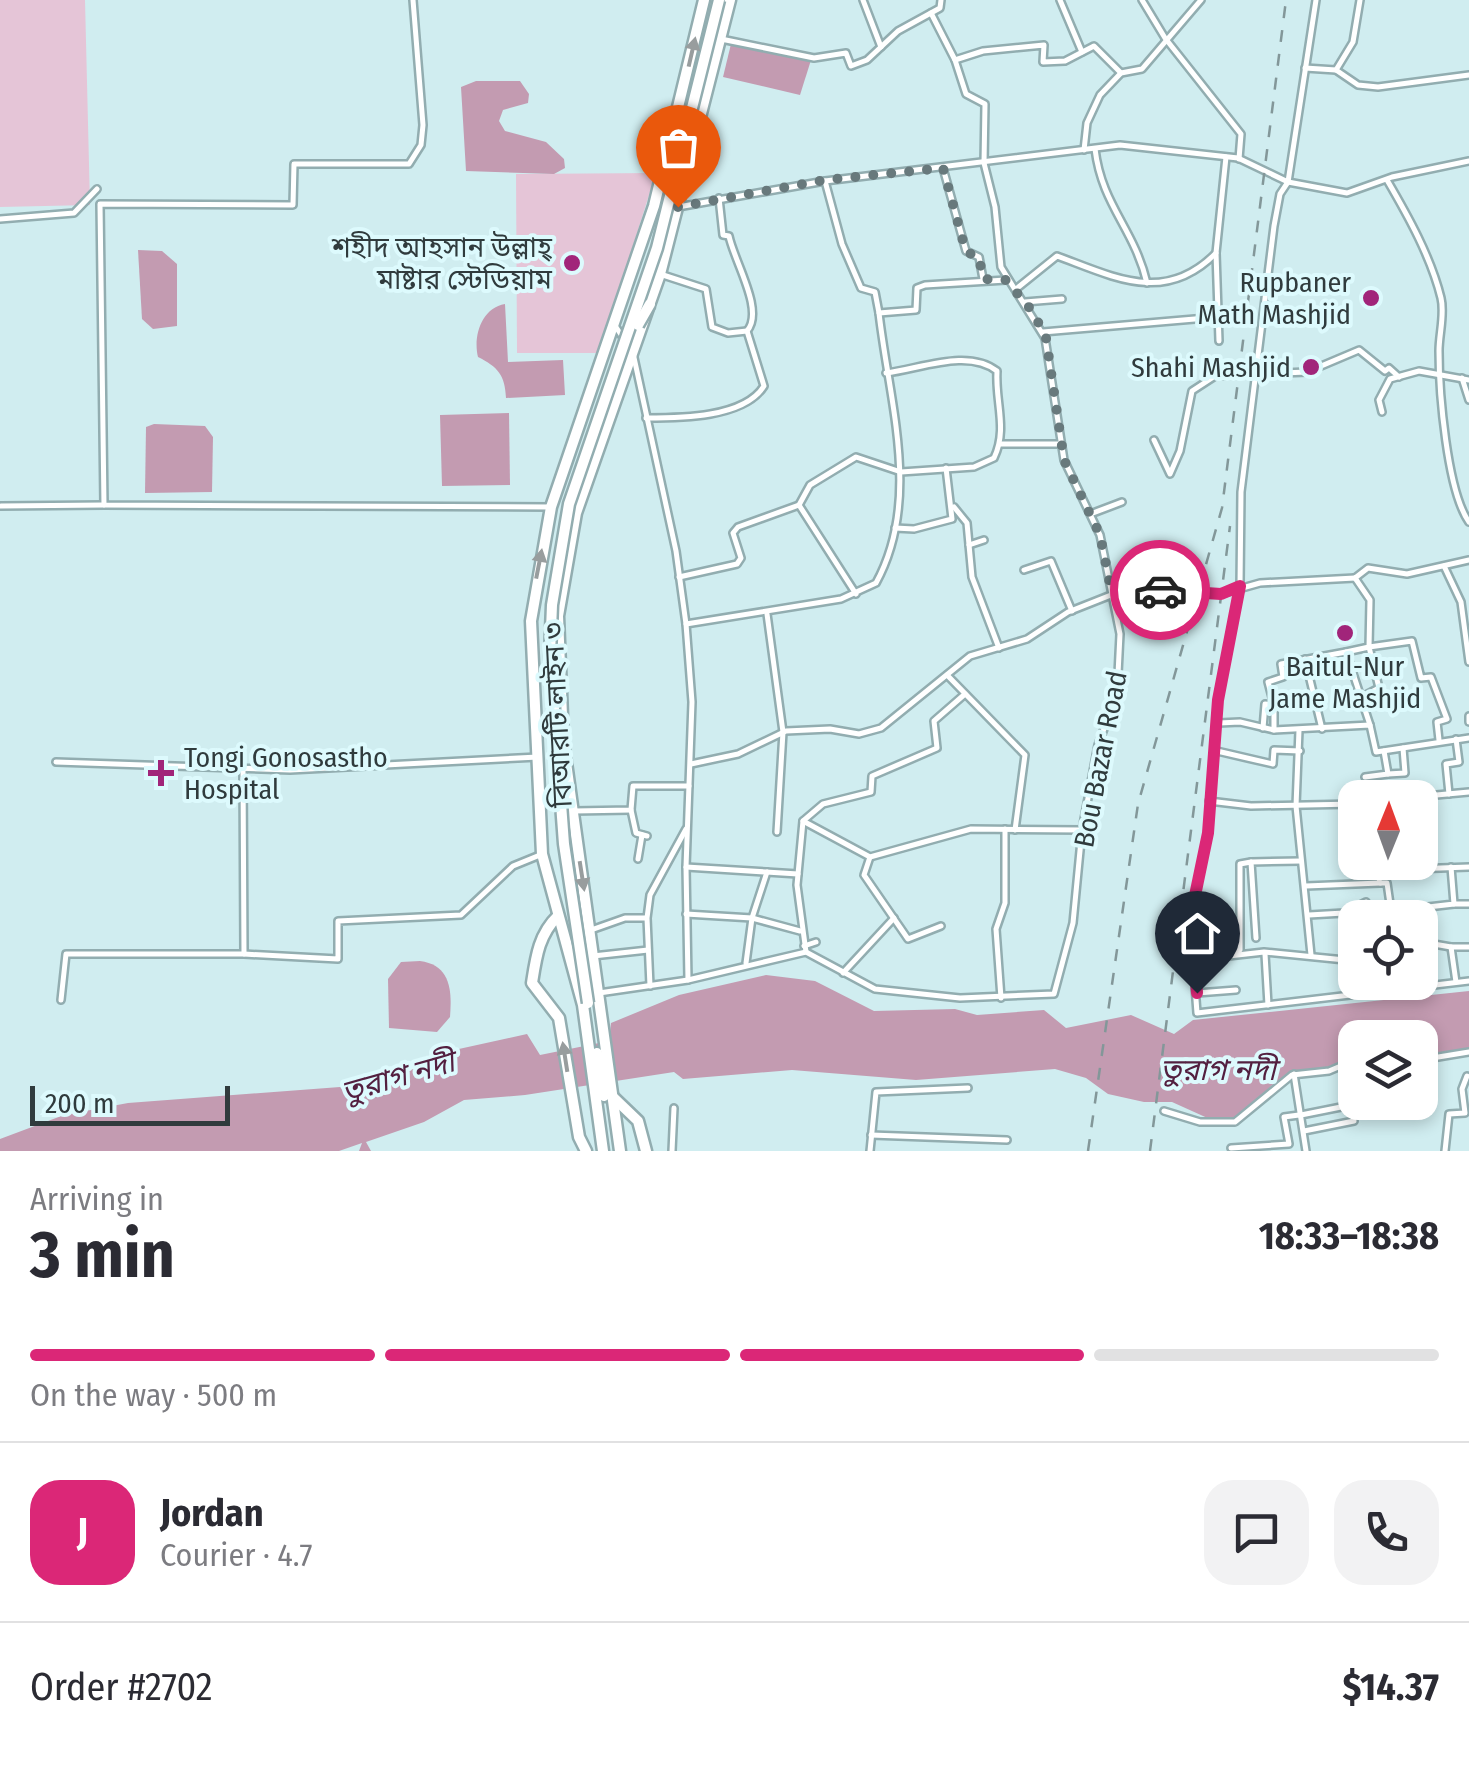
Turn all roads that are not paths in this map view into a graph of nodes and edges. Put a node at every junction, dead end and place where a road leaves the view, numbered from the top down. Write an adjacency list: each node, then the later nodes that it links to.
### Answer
1 (412, 0): 35 (street)
2 (704, 0): 48 (highway, one-way to 2)
3 (720, 0): 52 (highway, বিআরটি লাইন ৩, bridge)
4 (730, 0): 16 (highway)
5 (863, 0): 17 (street)
6 (941, 0): 14 (street)
7 (1060, 0): 18 (street)
8 (1142, 0): 15 (street)
9 (1184, 0): 13 (street)
10 (1201, 0): 13 (street)
11 (1316, 0): 20 (street)
12 (1360, 0): 21 (street)
13 (1188, 10): 15 (street)
14 (931, 13): 17 (street); 19 (street)
15 (1165, 38): 22 (street); 27 (street)
16 (721, 39): 17 (street); 36 (highway)
17 (881, 47)
18 (1082, 52): 19 (street); 22 (street)
19 (956, 60): 29 (street)
20 (1305, 68): 21 (street); 33 (street)
21 (1336, 70): 23 (street)
22 (1121, 73): 25 (street)
23 (1469, 75)
24 (1096, 148): 25 (street); 26 (street); 42 (street)
25 (1084, 150): 29 (street)
26 (1226, 157): 27 (street); 38 (street)
27 (1239, 159): 33 (street)
28 (1469, 161): 32 (street)
29 (984, 163): 30 (street); 41 (street)
30 (943, 168): 31 (street); 40 (street)
31 (825, 180): 34 (street); 46 (street)
32 (1388, 180): 33 (street); 55 (street)
33 (1288, 182): 53 (street)
34 (719, 198): 36 (street); 49 (street)
35 (100, 204): 37 (street); 67 (street)
36 (678, 207): 39 (highway)
37 (0, 219)
38 (1216, 253): 42 (street); 47 (street)
39 (660, 274): 49 (street); 52 (highway, bridge)
40 (983, 279): 41 (street); 46 (street)
41 (1006, 280): 43 (street)
42 (1147, 283): 43 (street)
43 (1016, 290): 45 (street)
44 (1062, 300): 45 (street)
45 (1025, 302): 50 (street)
46 (880, 314): 54 (street)
47 (1218, 317): 50 (street); 51 (street)
48 (614, 324): 52 (street); 70 (highway)
49 (747, 332): 60 (street)
50 (1043, 332): 63 (street, Bou Bazar Road)
51 (1218, 342)
52 (628, 351): 60 (street); 125 (highway); 194 (highway, বিআরটি লাইন ৩, bridge)
53 (1256, 372): 56 (street); 61 (street); 82 (street)
54 (886, 373): 62 (street); 65 (street)
55 (1440, 374): 56 (street); 57 (street); 73 (street)
56 (1398, 376): 59 (street)
57 (1466, 379): 58 (street)
58 (1469, 400)
59 (1382, 412)
60 (646, 418): 80 (street)
61 (1154, 440)
62 (1001, 444): 63 (street); 64 (street)
63 (1061, 444): 72 (street, Bou Bazar Road)
64 (946, 468): 65 (street); 71 (street)
65 (901, 472): 68 (street); 74 (street)
66 (1122, 502): 72 (street)
67 (104, 504): 69 (street); 70 (street)
68 (799, 505): 80 (street); 83 (street)
69 (1, 506)
70 (551, 506): 111 (highway, one-way to 70)
71 (954, 507): 74 (street); 76 (street)
72 (1092, 513): 84 (street, Bou Bazar Road)
73 (1469, 522)
74 (896, 528): 83 (street)
75 (984, 540): 76 (street)
76 (968, 545): 89 (street)
77 (1469, 560): 78 (street)
78 (1444, 566): 81 (street); 92 (street)
79 (1024, 570): 85 (street)
80 (680, 576): 87 (street)
81 (1355, 578): 82 (street); 88 (street)
82 (1240, 586): 84 (street); 97 (street)
83 (856, 594): 86 (street)
84 (1112, 594): 85 (street); 130 (street, Bou Bazar Road)
85 (1072, 611): 89 (street)
86 (767, 614): 87 (street); 103 (street)
87 (686, 624): 113 (street)
88 (1369, 647): 90 (street); 95 (street); 106 (street)
89 (999, 648): 93 (street)
90 (1346, 652): 91 (street); 95 (street)
91 (1305, 659): 96 (street); 100 (street)
92 (1469, 662)
93 (947, 675): 94 (street); 103 (street)
94 (965, 694): 126 (street); 129 (street)
95 (1362, 697): 98 (street)
96 (1274, 704): 99 (street); 101 (street)
97 (1219, 723): 99 (street); 108 (street)
98 (1370, 725): 100 (street); 110 (street)
99 (1263, 729): 101 (street)
100 (1322, 729): 102 (street)
101 (1274, 730): 102 (street)
102 (1299, 730): 109 (street)
103 (783, 732): 113 (street); 131 (street)
104 (1469, 738): 105 (street)
105 (1456, 739): 106 (street); 119 (street)
106 (1438, 740): 107 (street)
107 (1403, 747): 110 (street); 115 (street)
108 (1217, 751): 109 (street); 121 (street)
109 (1300, 751): 123 (street)
110 (1384, 751): 115 (street)
111 (541, 756): 114 (street); 132 (highway)
112 (56, 762): 114 (street)
113 (691, 764): 117 (street)
114 (244, 769): 167 (street)
115 (1388, 774): 116 (street)
116 (1365, 777)
117 (689, 786): 124 (street); 127 (street)
118 (1469, 792): 119 (street)
119 (1449, 794): 120 (street)
120 (1438, 795)
121 (1208, 801): 123 (street); 173 (street)
122 (1338, 805): 123 (street)
123 (1296, 806): 135 (street)
124 (631, 810): 125 (street); 134 (street)
125 (574, 811): 158 (highway, one-way to 158)
126 (803, 821): 133 (street); 142 (street)
127 (686, 828): 137 (street); 154 (street)
128 (1005, 829): 129 (street); 133 (street); 184 (street)
129 (1016, 830): 130 (street)
130 (1082, 830): 184 (street, Bou Bazar Road)
131 (777, 832)
132 (542, 854): 153 (highway); 167 (street)
133 (870, 857): 156 (street)
134 (638, 859)
135 (1301, 861): 136 (street); 145 (street)
136 (1251, 862): 160 (street); 168 (street)
137 (686, 866): 141 (street); 151 (street)
138 (1451, 867): 139 (street); 140 (street); 147 (street)
139 (1469, 867)
140 (1438, 868)
141 (766, 872): 142 (street); 155 (street)
142 (798, 874): 159 (street)
143 (1381, 880): 144 (street)
144 (1380, 883): 145 (street); 146 (street)
145 (1306, 886): 152 (street)
146 (1391, 900)
147 (1454, 904): 148 (street); 149 (street)
148 (1469, 904)
149 (1438, 906)
150 (1338, 913): 152 (street)
151 (686, 914): 155 (street); 176 (street)
152 (1309, 915): 170 (street)
153 (558, 916): 194 (highway); 205 (highway, one-way to 153)
154 (646, 918): 158 (street); 166 (street)
155 (752, 918): 159 (street); 174 (street)
156 (894, 918): 157 (street); 175 (street)
157 (941, 926)
158 (590, 930): 171 (highway)
159 (800, 930): 165 (street)
160 (1256, 938)
161 (816, 942): 165 (street)
162 (1438, 945): 163 (street)
163 (1451, 947): 164 (street); 178 (street)
164 (1469, 947)
165 (805, 949): 174 (street); 175 (street)
166 (648, 950): 171 (street); 180 (street)
167 (244, 954): 186 (street)
168 (1226, 954): 169 (street); 173 (street)
169 (1265, 954): 170 (street); 187 (street)
170 (1310, 954): 172 (street)
171 (593, 956): 185 (highway)
172 (1338, 959)
173 (1193, 960): 182 (street)
174 (746, 963): 176 (street)
175 (843, 973): 184 (street)
176 (688, 980): 180 (street)
177 (1469, 981): 178 (street)
178 (1456, 982): 179 (street)
179 (1438, 983)
180 (650, 986): 185 (street)
181 (1236, 990): 182 (street)
182 (1197, 993): 187 (street)
183 (1338, 994): 187 (street)
184 (1001, 998)
185 (598, 999): 194 (highway)
186 (60, 1000)
187 (1268, 1005)
188 (1469, 1052): 189 (street)
189 (1438, 1057)
190 (1338, 1067): 191 (street)
191 (1294, 1074): 197 (street); 198 (street)
192 (1467, 1076): 212 (street)
193 (968, 1088): 201 (street)
194 (603, 1092): 206 (highway); 207 (highway); 208 (highway)
195 (674, 1108): 209 (street)
196 (1338, 1108): 198 (street)
197 (1164, 1111)
198 (1300, 1115): 200 (street); 204 (street)
199 (1354, 1120): 200 (street)
200 (1304, 1132): 211 (street)
201 (870, 1135): 202 (street); 210 (street)
202 (1007, 1140)
203 (1231, 1148): 204 (street)
204 (1252, 1149)
205 (586, 1151)
206 (603, 1151)
207 (616, 1151)
208 (646, 1151)
209 (672, 1151)
210 (870, 1151)
211 (1306, 1151)
212 (1444, 1151)

